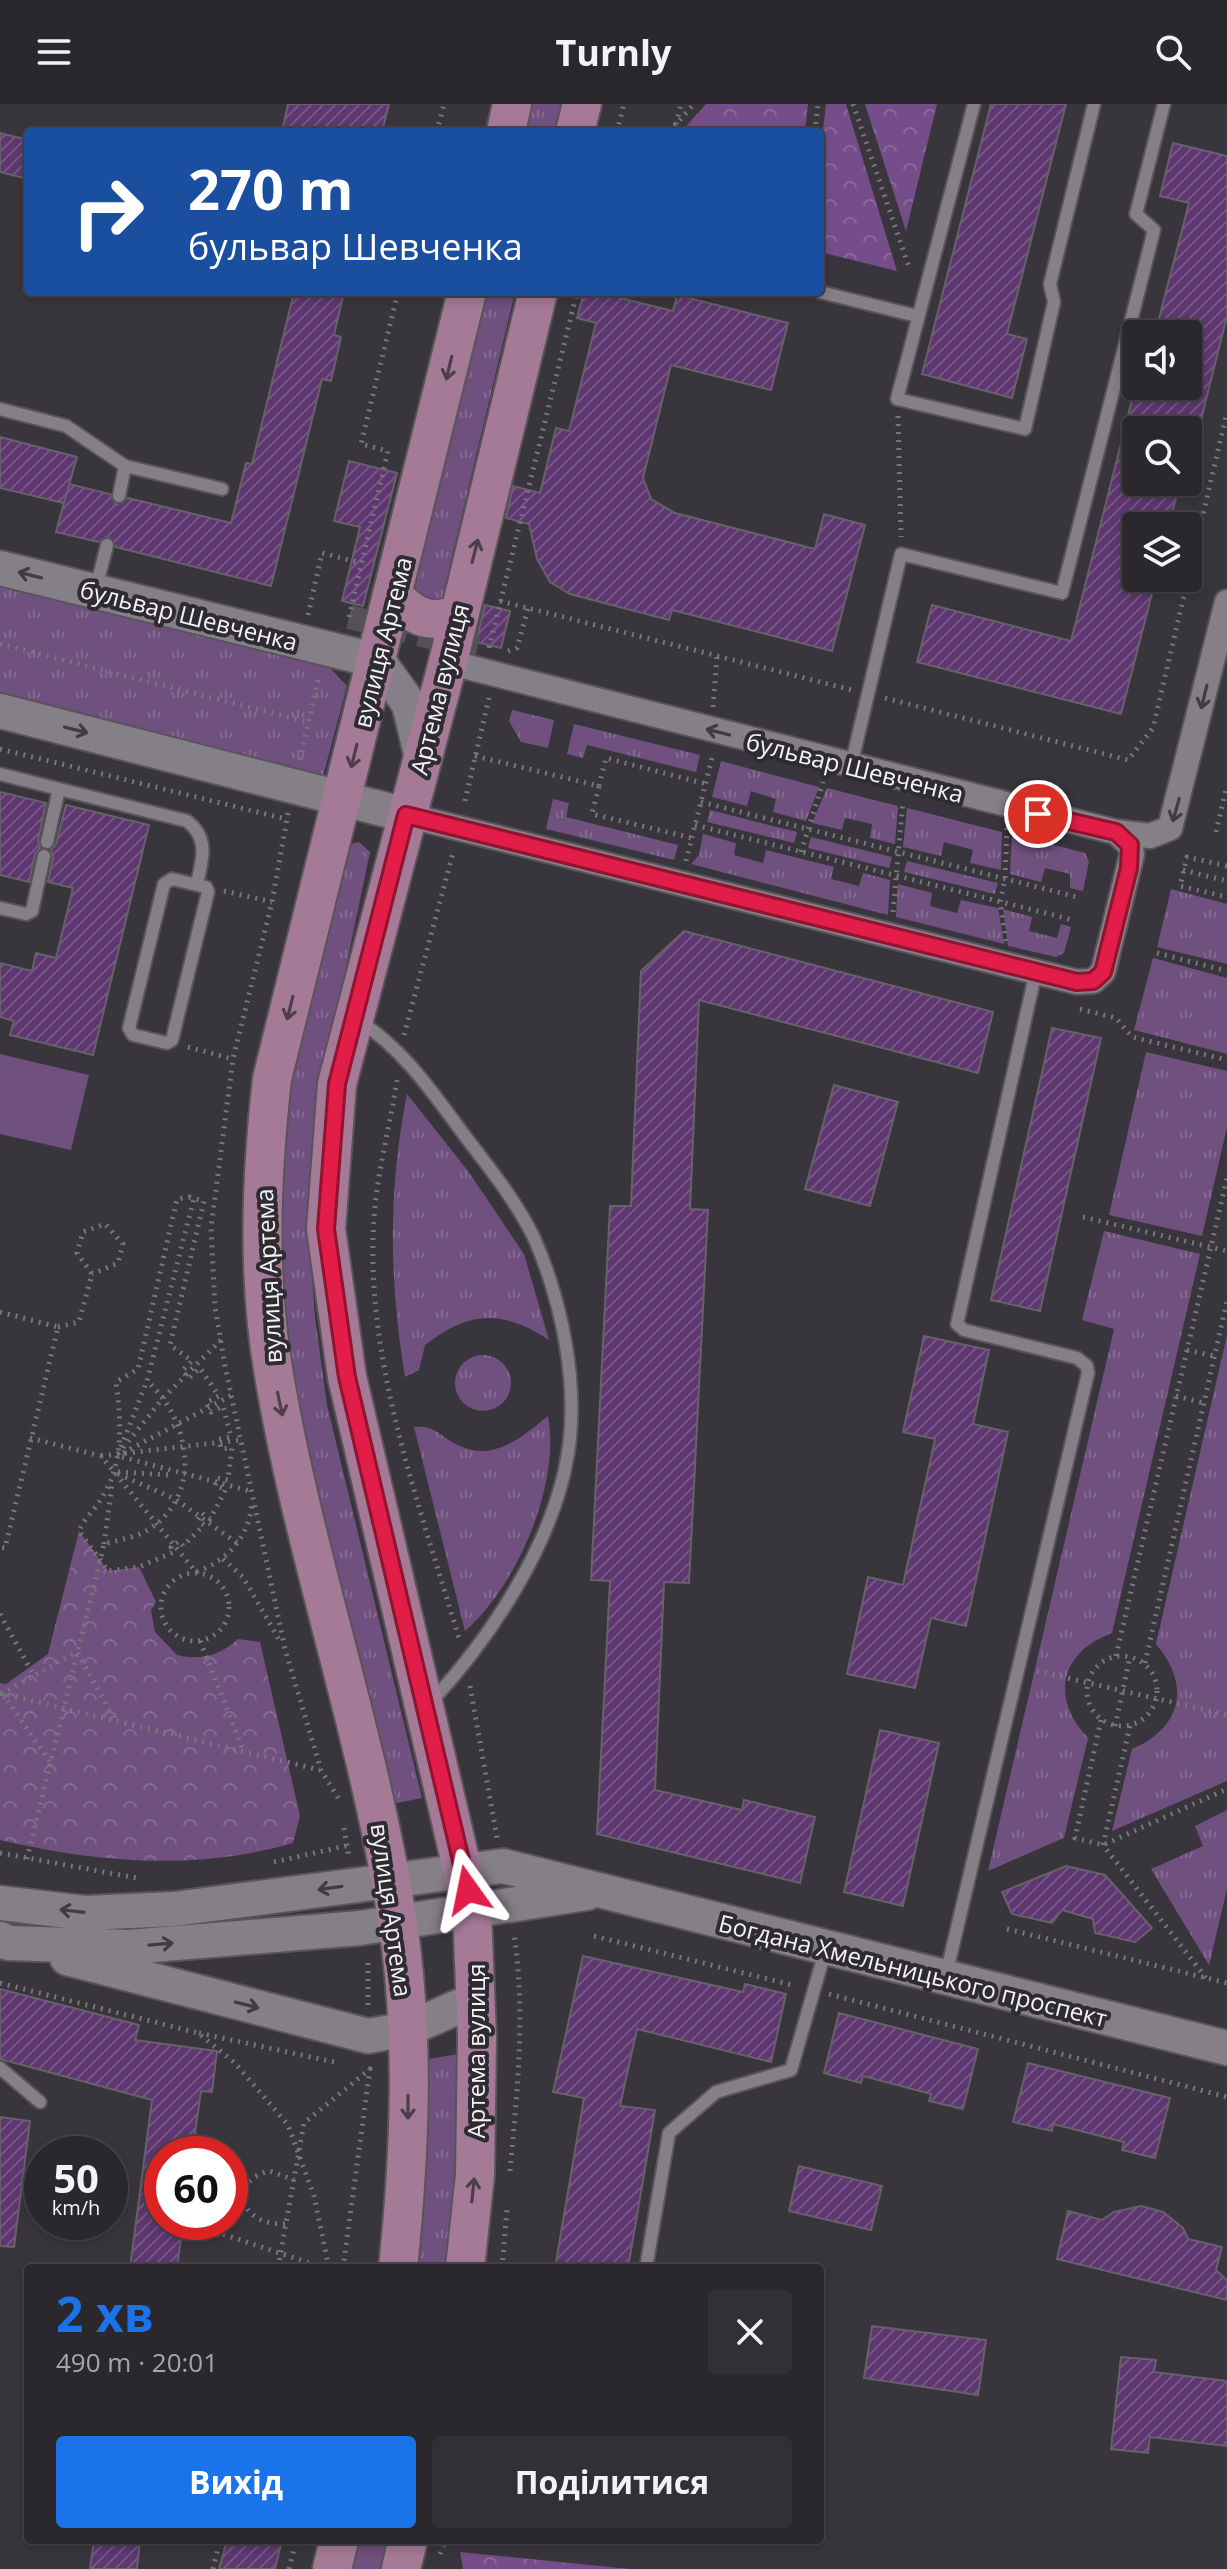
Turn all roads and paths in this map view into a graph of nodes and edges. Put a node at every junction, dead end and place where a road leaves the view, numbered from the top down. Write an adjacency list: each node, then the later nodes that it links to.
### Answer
1 (444, 104): 13 (path)
2 (512, 104): 14 (main road)
3 (582, 104): 15 (main road)
4 (624, 104): 16 (path)
5 (681, 104): 12 (path)
6 (694, 104): 12 (path)
7 (818, 104): 18 (path)
8 (853, 104): 24 (path)
9 (974, 104): 24 (lane)
10 (1094, 104): 26 (lane)
11 (1164, 104): 33 (lane)
12 (676, 124): 17 (path)
13 (438, 128)
14 (507, 128)
15 (576, 128)
16 (618, 128)
17 (674, 128)
18 (815, 128)
19 (824, 293): 25 (lane)
20 (397, 296): 41 (path)
21 (466, 296): 36 (main road, вулиця Артема, one-way to 36)
22 (537, 296): 40 (main road, Артема вулиця, one-way to 22)
23 (576, 296): 37 (path)
24 (921, 302): 25 (lane)
25 (917, 316): 26 (lane)
26 (897, 399): 33 (path)
27 (0, 409): 29 (lane)
28 (1227, 412): 48 (path)
29 (125, 466): 30 (lane); 31 (lane)
30 (222, 489)
31 (119, 496)
32 (107, 545): 35 (lane)
33 (901, 554): 48 (lane)
34 (0, 568): 35 (main road, бульвар Шевченка, one-way to 34)
35 (95, 591): 46 (main road, бульвар Шевченка)
36 (394, 596): 40 (main road); 46 (main road, вулиця Артема)
37 (500, 601): 39 (path); 43 (path)
38 (1227, 602): 73 (street, бульвар Шевченка, one-way to 73)
39 (528, 608): 44 (path); 45 (path)
40 (458, 615): 47 (main road, Артема вулиця)
41 (349, 617)
42 (0, 644): 52 (path)
43 (488, 651)
44 (500, 653)
45 (717, 656): 48 (path); 50 (path)
46 (378, 661): 56 (main road); 64 (main road, вулиця Артема, one-way to 64)
47 (448, 662): 56 (main road, Артема вулиця); 57 (street, бульвар Шевченка, one-way to 47)
48 (868, 694): 57 (lane)
49 (489, 698): 55 (path)
50 (713, 707)
51 (0, 711): 64 (main road, one-way to 64)
52 (308, 722)
53 (0, 749): 69 (path)
54 (713, 753): 60 (path)
55 (475, 756): 62 (path); 65 (path)
56 (422, 758): 68 (main road, Артема вулиця)
57 (851, 766): 73 (street, бульвар Шевченка)
58 (0, 774): 63 (lane)
59 (823, 781): 72 (path)
60 (706, 784): 62 (path); 67 (path)
61 (1227, 785): 74 (path)
62 (599, 786): 75 (path)
63 (59, 789): 76 (lane); 87 (lane)
64 (343, 800): 68 (main road); 179 (main road, вулиця Артема, one-way to 179)
65 (465, 801)
66 (903, 801): 79 (path)
67 (701, 802): 70 (path); 72 (path)
68 (406, 815): 97 (street); 99 (main road, Артема вулиця)
69 (286, 819)
70 (695, 825): 75 (path); 78 (path)
71 (1007, 827): 85 (path)
72 (806, 828): 78 (path); 79 (path)
73 (1116, 832): 97 (street)
74 (1216, 832)
75 (692, 838): 81 (path)
76 (47, 842)
77 (452, 852): 102 (path)
78 (801, 852): 84 (path)
79 (898, 852): 84 (path); 85 (path)
80 (44, 856): 92 (lane)
81 (685, 865)
82 (1227, 866): 83 (path)
83 (1183, 870): 86 (path); 89 (path)
84 (897, 876): 91 (path); 93 (path)
85 (1005, 879): 88 (path); 91 (path)
86 (1227, 881)
87 (202, 886): 90 (path); 101 (lane); 101 (lane)
88 (1077, 897)
89 (1227, 897)
90 (272, 902)
91 (1000, 902): 94 (path); 95 (path)
92 (0, 908)
93 (892, 916)
94 (1073, 920)
95 (1007, 945)
96 (1157, 953): 98 (path)
97 (1036, 971): 154 (lane)
98 (1227, 971)
99 (353, 1017): 102 (lane); 160 (main road, Артема вулиця)
100 (1132, 1037): 104 (path)
101 (170, 1043): 103 (path)
102 (402, 1053): 153 (path); 153 (lane)
103 (233, 1059)
104 (1227, 1060)
105 (1227, 1178): 108 (path)
106 (194, 1198): 117 (path); 118 (path); 129 (path)
107 (1083, 1217): 108 (path)
108 (1211, 1247): 109 (path); 115 (path)
109 (1227, 1251)
110 (92, 1274): 110 (path); 113 (path)
111 (1227, 1301): 116 (path)
112 (0, 1312): 113 (path)
113 (58, 1327): 125 (path)
114 (221, 1339): 117 (path)
115 (1187, 1350): 116 (path); 120 (path)
116 (1214, 1356): 122 (path)
117 (186, 1375): 121 (path); 123 (path)
118 (147, 1381): 121 (path); 129 (path)
119 (232, 1395): 123 (path)
120 (1176, 1396): 122 (path); 150 (path)
121 (164, 1397): 124 (path); 129 (path)
122 (1204, 1403): 152 (path)
123 (209, 1408): 124 (path); 127 (path)
124 (180, 1424): 128 (path); 129 (path)
125 (30, 1438): 130 (path); 142 (path)
126 (241, 1440): 127 (path)
127 (220, 1444): 128 (path); 133 (path)
128 (185, 1448): 129 (path); 132 (path)
129 (117, 1455): 130 (path); 131 (path); 132 (path)
130 (101, 1456): 131 (path)
131 (113, 1472): 132 (path); 136 (path); 138 (path); 140 (path); 144 (path)
132 (183, 1475): 133 (path); 136 (path)
133 (216, 1482): 135 (path); 137 (path)
134 (250, 1482): 135 (path)
135 (250, 1491): 139 (path)
136 (175, 1499): 137 (path); 138 (path)
137 (200, 1517): 139 (path); 141 (path)
138 (157, 1522): 140 (path); 141 (path)
139 (237, 1543): 143 (path)
140 (104, 1544): 144 (path)
141 (175, 1544): 144 (path); 145 (path)
142 (0, 1547)
143 (223, 1559): 145 (path); 148 (path)
144 (100, 1560): 149 (path)
145 (196, 1572): 147 (path); 147 (path)
146 (0, 1614): 155 (path)
147 (200, 1641): 167 (path)
148 (285, 1649)
149 (77, 1652): 155 (path); 161 (path); 164 (path)
150 (1116, 1656): 151 (path); 156 (path)
151 (1130, 1657): 152 (path); 157 (path)
152 (1145, 1663): 159 (path)
153 (466, 1664): 160 (lane); 176 (path)
154 (1019, 1667): 156 (path); 189 (lane)
155 (34, 1676): 158 (path)
156 (1087, 1683): 157 (path); 163 (path)
157 (1123, 1691): 159 (path); 165 (path)
158 (1, 1693): 161 (path); 168 (path)
159 (1158, 1699): 162 (path); 166 (path)
160 (427, 1707): 177 (main road, Артема вулиця)
161 (63, 1708): 164 (path); 168 (path)
162 (1227, 1715)
163 (1101, 1720): 165 (path); 172 (path)
164 (116, 1721): 167 (path)
165 (1114, 1726): 166 (path)
166 (1130, 1726): 172 (path)
167 (244, 1753): 169 (path)
168 (50, 1762): 174 (path)
169 (321, 1770)
170 (1227, 1789): 172 (path)
171 (355, 1844): 175 (path)
172 (1103, 1845): 190 (path)
173 (0, 1853): 174 (path)
174 (27, 1859): 178 (path)
175 (270, 1863)
176 (503, 1866): 177 (main road, Богдана Хмельницького проспект); 180 (main road, Богдана Хмельницького проспект)
177 (464, 1869): 179 (main road, Богдана Хмельницького проспект); 183 (main road, Артема вулиця)
178 (145, 1879)
179 (391, 1880): 181 (main road, Богдана Хмельницького проспект, one-way to 181); 184 (main road, вулиця Артема)
180 (600, 1891): 182 (main road, Богдана Хмельницького проспект); 188 (main road, Богдана Хмельницького проспект)
181 (0, 1903)
182 (509, 1905): 183 (main road, Богдана Хмельницького проспект); 205 (path)
183 (472, 1911): 184 (main road, Богдана Хмельницького проспект); 194 (main road, Артема вулиця)
184 (398, 1923): 187 (main road, Богдана Хмельницького проспект, one-way to 184); 195 (main road, вулиця Артема)
185 (1007, 1929): 190 (path)
186 (594, 1936): 193 (path)
187 (4, 1941): 195 (main road, one-way to 195)
188 (826, 1948): 189 (main road, Богдана Хмельницького проспект); 193 (lane)
189 (945, 1978): 197 (main road, Богдана Хмельницького проспект)
190 (1206, 1978): 192 (path)
191 (0, 1983): 196 (path)
192 (1227, 1983)
193 (814, 1990): 202 (path); 218 (lane)
194 (476, 1999): 195 (main road); 216 (main road, Артема вулиця, one-way to 194)
195 (408, 2029): 215 (main road, one-way to 215)
196 (198, 2033): 198 (path); 204 (path)
197 (1227, 2048)
198 (339, 2063)
199 (354, 2066): 201 (path)
200 (0, 2068): 203 (lane)
201 (370, 2069): 204 (path); 214 (path)
202 (1227, 2097)
203 (40, 2102)
204 (297, 2155): 206 (path); 213 (path)
205 (510, 2177)
206 (294, 2180): 208 (path); 208 (path)
207 (507, 2207): 217 (path)
208 (285, 2224): 210 (path)
209 (240, 2240): 210 (path)
210 (281, 2254): 211 (path); 212 (path)
211 (279, 2264)
212 (314, 2264)
213 (326, 2264)
214 (344, 2264)
215 (398, 2264)
216 (465, 2264)
217 (502, 2264)
218 (647, 2264)
219 (219, 2544): 223 (path)
220 (295, 2544): 224 (path)
221 (338, 2544): 225 (main road)
222 (407, 2544): 226 (main road)
223 (213, 2569)
224 (289, 2569)
225 (332, 2569)
226 (401, 2569)

